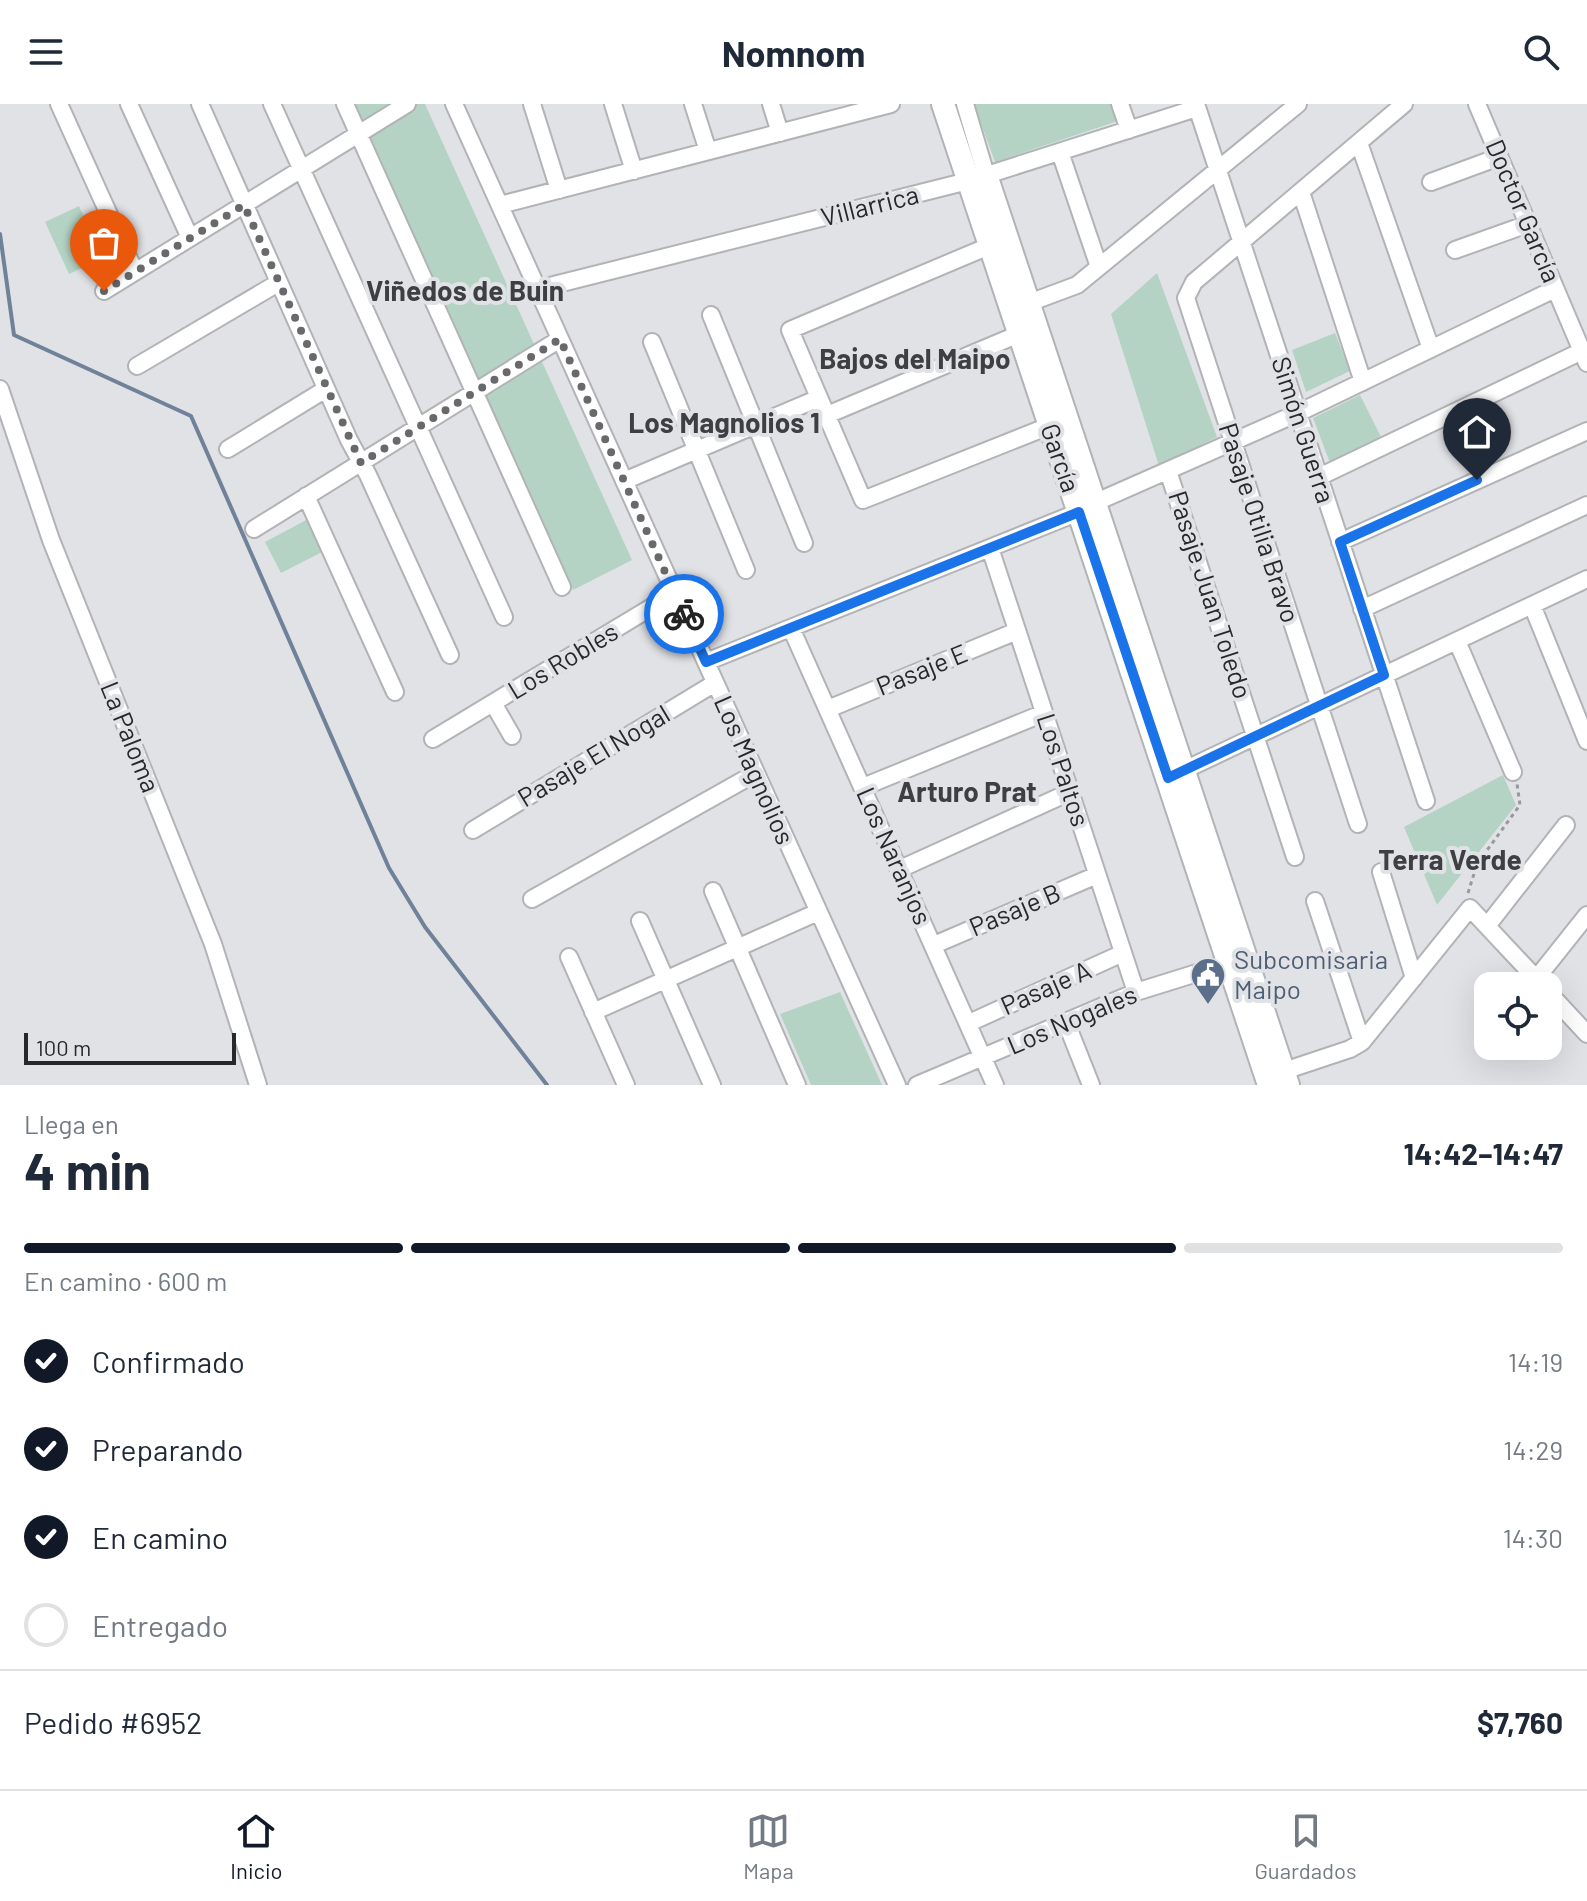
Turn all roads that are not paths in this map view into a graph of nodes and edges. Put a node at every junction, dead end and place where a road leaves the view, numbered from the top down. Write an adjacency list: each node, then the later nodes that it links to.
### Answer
1 (59, 104): 44 (street)
2 (129, 104): 39 (street)
3 (200, 104): 36 (street)
4 (272, 104): 29 (street)
5 (345, 104): 24 (street)
6 (407, 104): 24 (street)
7 (454, 104): 37 (street, Los Magnolios)
8 (532, 104): 34 (street)
9 (613, 104): 30 (street)
10 (693, 104): 26 (street)
11 (771, 104): 23 (street)
12 (891, 104): 20 (street)
13 (943, 104): 32 (street, García)
14 (965, 104): 32 (street, García)
15 (1120, 104): 22 (street)
16 (1298, 104): 21 (street)
17 (1404, 104): 25 (street)
18 (1477, 104): 28 (street, Doctor García)
19 (1196, 106): 22 (street, Villarrica); 31 (street, Simón Guerra)
20 (853, 109): 23 (street)
21 (1277, 112): 31 (street)
22 (1129, 130): 27 (street, Villarrica)
23 (780, 133): 26 (street)
24 (359, 134): 29 (street); 60 (street)
25 (1359, 143): 35 (street); 54 (street)
26 (708, 151): 30 (street)
27 (1060, 152): 32 (street, Villarrica); 43 (street)
28 (1499, 157): 33 (street); 38 (street, Doctor García)
29 (302, 169): 36 (street); 66 (street)
30 (634, 171): 34 (street)
31 (1218, 171): 40 (street, Simón Guerra); 43 (street)
32 (977, 178): 41 (street, García); 46 (street, Villarrica); 49 (street, García)
33 (1431, 182)
34 (559, 190): 37 (street)
35 (1301, 192): 40 (street); 57 (street)
36 (244, 205): 39 (street); 45 (street)
37 (500, 205): 46 (street, Los Magnolios)
38 (1528, 224): 42 (street); 47 (street, Doctor García)
39 (190, 238): 44 (street)
40 (1242, 243): 62 (street, Simón Guerra); 68 (street, Pasaje Otilia Bravo)
41 (989, 246): 51 (street, García); 61 (street)
42 (1455, 250)
43 (1099, 267): 49 (street)
44 (135, 272): 48 (street)
45 (278, 283): 56 (street); 59 (street)
46 (538, 289): 52 (street, Los Magnolios)
47 (1555, 289): 54 (street); 55 (street, Doctor García)
48 (104, 291)
49 (1026, 304): 77 (street, García)
50 (711, 315): 64 (street)
51 (1019, 334): 63 (street); 65 (street, García)
52 (560, 339): 60 (street); 74 (street, Los Magnolios)
53 (652, 342): 70 (street)
54 (1431, 349): 57 (street)
55 (1584, 357): 73 (street)
56 (137, 366)
57 (1363, 382): 62 (street)
58 (0, 389): 144 (street, La Paloma)
59 (326, 389): 69 (street); 71 (street)
60 (474, 392): 66 (street); 84 (street)
61 (819, 398): 63 (street); 64 (street)
62 (1298, 413): 68 (street); 73 (street, Simón Guerra)
63 (827, 415): 65 (street)
64 (756, 425): 70 (street); 80 (street)
65 (1049, 426): 77 (street, García)
66 (418, 427): 71 (street); 88 (street)
67 (1587, 431): 79 (street)
68 (1232, 442): 72 (street); 98 (street, Pasaje Otilia Bravo)
69 (228, 449)
70 (697, 450): 74 (street); 82 (street)
71 (361, 463): 75 (street); 92 (street)
72 (1168, 471): 77 (street); 103 (street, Pasaje Juan Toledo)
73 (1319, 477): 79 (street, Simón Guerra)
74 (624, 481): 85 (street, Los Magnolios)
75 (306, 496): 78 (street); 96 (street)
76 (1587, 505): 87 (street)
77 (1086, 508): 81 (street); 108 (street, García)
78 (254, 529)
79 (1340, 542): 87 (street, Simón Guerra)
80 (804, 543)
81 (990, 548): 89 (street); 90 (street, Los Paltos)
82 (746, 570)
83 (1587, 579): 86 (street)
84 (562, 587)
85 (675, 593): 93 (street, Los Magnolios); 97 (street, Los Robles)
86 (1532, 605): 91 (street); 104 (street)
87 (1362, 609): 94 (street, Simón Guerra)
88 (504, 617)
89 (791, 628): 93 (street); 99 (street, Los Naranjos)
90 (1017, 631): 99 (street, Pasaje E); 101 (street, Los Paltos)
91 (1457, 641): 94 (street); 106 (street)
92 (450, 655)
93 (706, 662): 95 (street, Los Magnolios)
94 (1384, 675): 98 (street); 111 (street, Simón Guerra)
95 (715, 683): 107 (street, Los Magnolios); 114 (street, Pasaje El Nogal)
96 (395, 692)
97 (493, 703): 102 (street, Los Robles); 105 (street, Los Robles)
98 (1319, 706): 103 (street); 112 (street, Pasaje Otilia Bravo)
99 (828, 709): 109 (street, Los Naranjos)
100 (1587, 711): 104 (street)
101 (1044, 713): 109 (street); 110 (street, Los Paltos)
102 (512, 736)
103 (1257, 736): 108 (street); 115 (street, Pasaje Juan Toledo)
104 (1585, 736)
105 (433, 739)
106 (1513, 772)
107 (756, 773): 120 (street); 122 (street, Los Magnolios)
108 (1176, 774): 130 (street, García); 143 (street, García)
109 (863, 787): 116 (street, Los Naranjos)
110 (1070, 792): 116 (street); 118 (street, Los Paltos)
111 (1426, 801)
112 (1358, 824)
113 (1566, 825): 125 (street)
114 (473, 830)
115 (1295, 857)
116 (900, 869): 126 (street, Los Naranjos)
117 (1381, 872): 133 (street)
118 (1097, 875): 126 (street, Pasaje B); 128 (street, Los Paltos)
119 (713, 891): 127 (street)
120 (532, 899)
121 (1315, 901): 141 (street)
122 (818, 912): 127 (street); 148 (street, Los Magnolios)
123 (1587, 915): 132 (street)
124 (640, 921): 134 (street)
125 (1487, 926): 131 (street); 133 (street)
126 (934, 945): 139 (street, Los Naranjos)
127 (738, 948): 134 (street); 147 (street)
128 (1123, 953): 135 (street, Los Paltos); 139 (street, Pasaje A)
129 (569, 957): 137 (street)
130 (1229, 963): 135 (street, Los Nogales); 143 (street, García)
131 (1529, 972)
132 (1551, 972)
133 (1414, 978): 141 (street)
134 (666, 981): 137 (street); 146 (street)
135 (1136, 992): 138 (street, Los Nogales)
136 (1562, 1007): 140 (street)
137 (593, 1012): 145 (street)
138 (1066, 1022): 142 (street, Los Nogales); 151 (street)
139 (969, 1023): 142 (street, Los Naranjos)
140 (1587, 1034)
141 (1362, 1042): 143 (street)
142 (984, 1057): 149 (street, Los Nogales); 150 (street, Los Naranjos)
143 (1277, 1079)
144 (258, 1085)
145 (626, 1085)
146 (712, 1085)
147 (797, 1085)
148 (897, 1085)
149 (917, 1085)
150 (995, 1085)
151 (1091, 1085)

